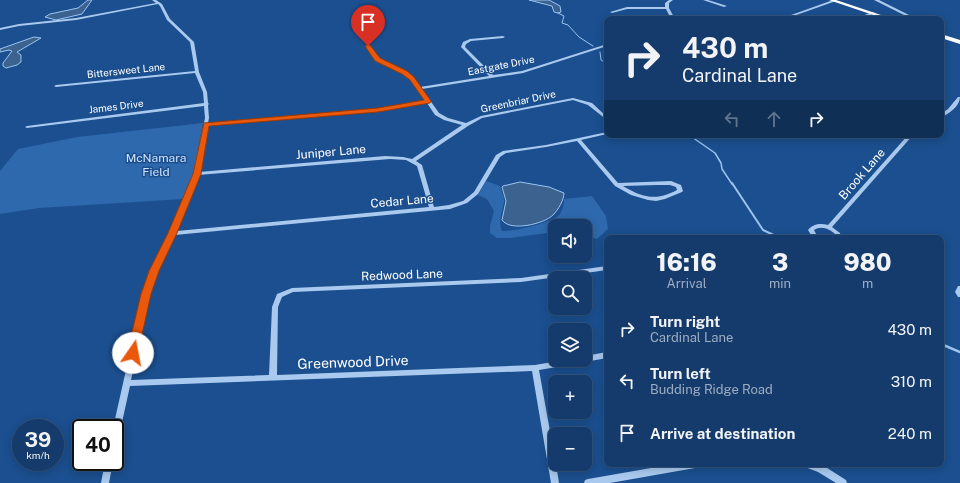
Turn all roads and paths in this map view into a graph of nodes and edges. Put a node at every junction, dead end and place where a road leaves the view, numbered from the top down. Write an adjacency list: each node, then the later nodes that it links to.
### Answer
1 (671, 0): 7 (street)
2 (705, 0): 6 (street)
3 (832, 0): 9 (highway); 11 (street)
4 (876, 0): 14 (street)
5 (156, 1): 15 (street); 21 (street)
6 (725, 6)
7 (667, 8): 8 (street); 10 (street)
8 (612, 12)
9 (873, 13): 12 (street); 13 (highway)
10 (672, 16)
11 (790, 16)
12 (866, 16)
13 (882, 16)
14 (909, 16)
15 (0, 29)
16 (503, 37): 22 (street)
17 (944, 37): 18 (highway)
18 (960, 42)
19 (368, 46): 24 (street)
20 (604, 46): 22 (street, Eastgate Drive)
21 (197, 72): 23 (street, Bittersweet Lane); 27 (street)
22 (491, 76): 24 (street, Eastgate Drive)
23 (56, 86)
24 (419, 88): 26 (street)
25 (960, 98): 28 (street)
26 (428, 101): 30 (street); 31 (street)
27 (207, 104): 30 (street); 32 (street, James Drive)
28 (944, 114)
29 (604, 116): 31 (street, Greenbriar Drive)
30 (206, 125): 37 (street)
31 (466, 125): 36 (street, Greenbriar Drive)
32 (27, 127)
33 (604, 134): 35 (street, Cedar Lane)
34 (908, 138): 40 (street, Brook Lane)
35 (579, 140): 38 (street); 39 (street, Cedar Lane)
36 (414, 160): 37 (street, Juniper Lane); 39 (street)
37 (197, 174): 41 (street)
38 (618, 185): 38 (street)
39 (432, 209): 41 (street, Cedar Lane)
40 (829, 227): 42 (street); 43 (street)
41 (173, 233): 52 (street)
42 (814, 235)
43 (838, 235)
44 (604, 268): 51 (street, Redwood Lane)
45 (960, 288): 46 (street)
46 (960, 295)
47 (604, 356): 48 (street)
48 (592, 358)
49 (548, 366): 50 (street, Greenwood Drive)
50 (535, 368): 51 (street, Greenwood Drive); 58 (street)
51 (273, 377): 52 (street, Greenwood Drive)
52 (126, 383): 53 (street)
53 (119, 419)
54 (678, 467): 59 (street)
55 (823, 467): 60 (street)
56 (107, 471): 57 (street)
57 (105, 483)
58 (555, 483)
59 (588, 483)
60 (842, 483)

